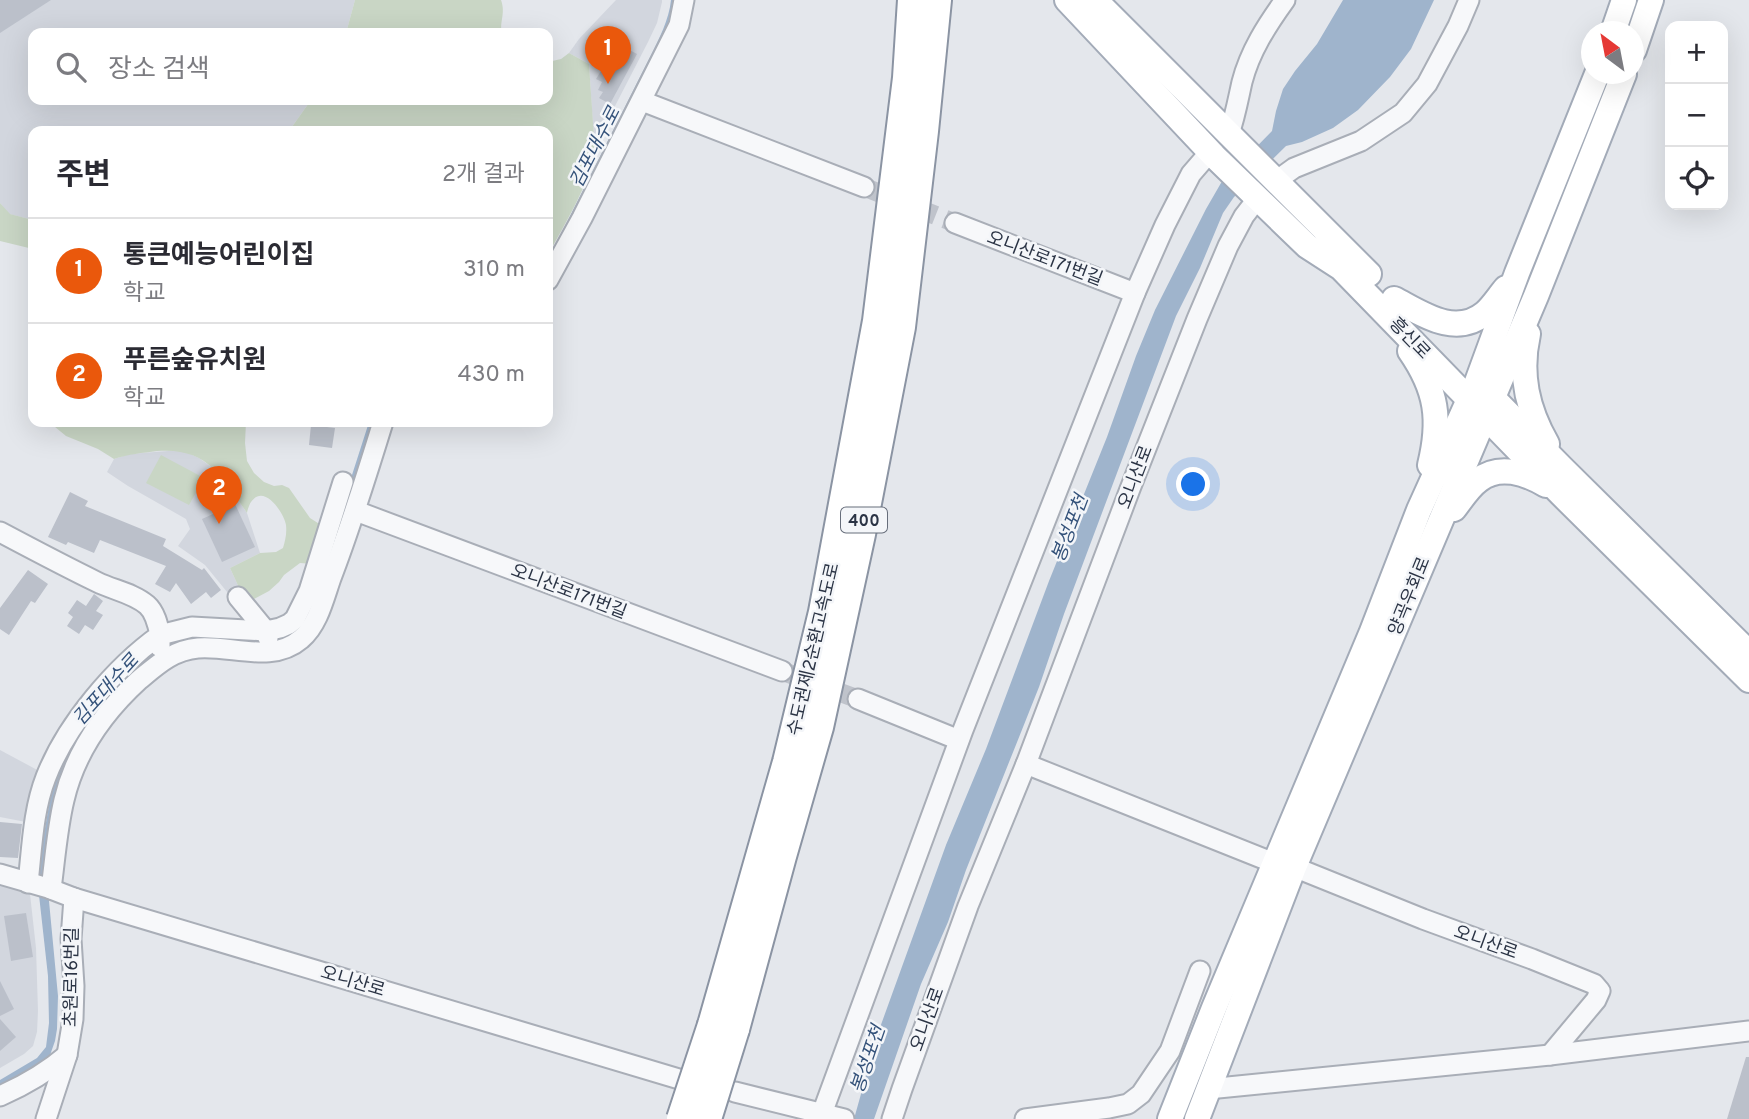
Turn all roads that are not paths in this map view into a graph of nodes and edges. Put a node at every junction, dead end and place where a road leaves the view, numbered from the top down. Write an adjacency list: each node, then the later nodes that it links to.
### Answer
1 (684, 0): 14 (street)
2 (912, 0): 49 (highway, 수도권제2순환고속도로 / 400)
3 (937, 0): 49 (highway, 수도권제2순환고속도로 / 400)
4 (1067, 0): 16 (main road, 흥신로)
5 (1095, 0): 15 (main road, 흥신로)
6 (1285, 0): 15 (street)
7 (1469, 0): 17 (street)
8 (1624, 0): 10 (main road)
9 (1651, 0): 11 (main road)
10 (1617, 21)
11 (1643, 21)
12 (1593, 84): 22 (main road, 양곡우회로)
13 (1620, 84): 24 (main road, 양곡우회로)
14 (642, 101): 18 (street); 21 (street)
15 (1231, 137): 17 (main road, 흥신로)
16 (1212, 154): 19 (main road, 흥신로); 23 (street)
17 (1273, 177): 25 (main road, 흥신로)
18 (864, 187)
19 (1255, 195): 25 (main road, 흥신로); 43 (street, 오니산로)
20 (955, 223): 23 (street, 오니산로171번길)
21 (553, 271)
22 (1517, 273): 25 (main road); 26 (main road, 양곡우회로)
23 (1135, 293): 42 (street)
24 (1536, 296): 26 (main road, 양곡우회로); 28 (main road)
25 (1387, 303): 26 (main road, 흥신로); 31 (main road)
26 (1481, 398): 28 (main road, 흥신로); 30 (main road, 흥신로); 31 (main road, 양곡우회로); 34 (main road, 양곡우회로)
27 (381, 427): 32 (street)
28 (1562, 468): 38 (main road, 흥신로)
29 (343, 482): 36 (street)
30 (1561, 494): 34 (main road); 40 (main road, 흥신로)
31 (1419, 510): 44 (main road, 양곡우회로)
32 (356, 511): 36 (street); 39 (street, 오니산로171번길)
33 (0, 532): 37 (street)
34 (1431, 541): 44 (main road, 양곡우회로)
35 (238, 597): 36 (street)
36 (269, 641): 37 (street); 37 (street)
37 (160, 648): 46 (street); 46 (street)
38 (1749, 653)
39 (782, 671)
40 (1749, 680)
41 (858, 699): 42 (street)
42 (959, 740): 57 (street)
43 (1026, 764): 44 (street, 오니산로); 61 (street, 오니산로)
44 (1284, 865): 52 (street, 오니산로); 54 (main road, 양곡우회로); 63 (main road, 양곡우회로)
45 (0, 874): 46 (street, 오니산로)
46 (39, 886): 47 (street, 오니산로)
47 (74, 898): 51 (street, 초원로16번길); 53 (street, 오니산로)
48 (1200, 971): 62 (street)
49 (724, 1027): 59 (highway, 수도권제2순환고속도로 / 400, bridge); 60 (highway, 수도권제2순환고속도로 / 400, bridge)
50 (1749, 1031): 52 (street)
51 (67, 1055): 56 (street); 58 (street, 초원로16번길)
52 (1550, 1055): 54 (street)
53 (679, 1079)
54 (1208, 1089): 64 (main road, 양곡우회로)
55 (735, 1092): 57 (street)
56 (0, 1096)
57 (829, 1116)
58 (46, 1119)
59 (681, 1119)
60 (707, 1119)
61 (892, 1119)
62 (1026, 1119)
63 (1170, 1119)
64 (1196, 1119)

